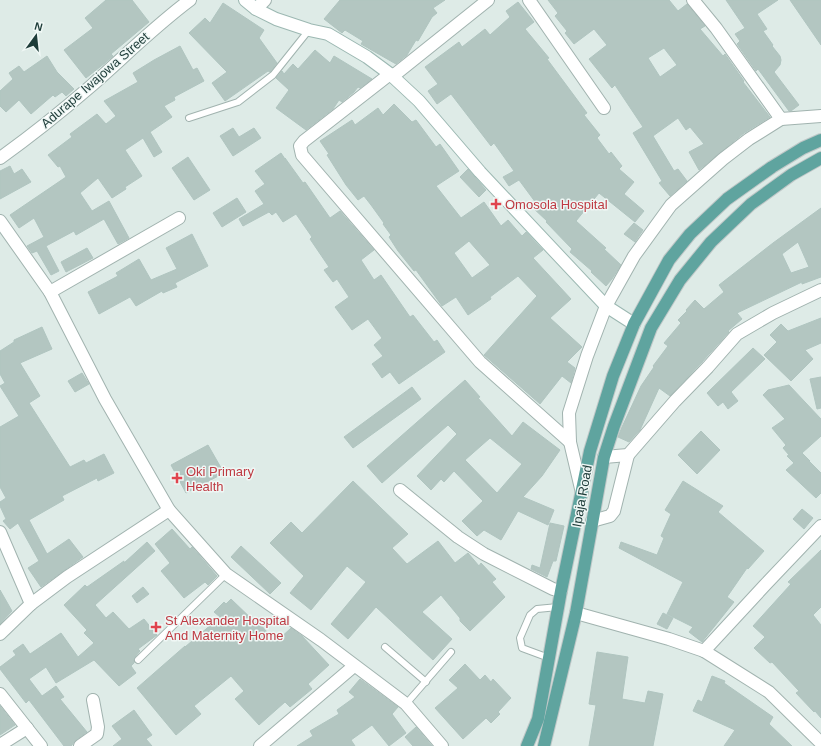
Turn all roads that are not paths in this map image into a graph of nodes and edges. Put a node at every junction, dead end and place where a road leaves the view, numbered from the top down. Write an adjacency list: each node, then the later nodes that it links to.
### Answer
1 (190, 0): 15 (street, Adurape Iwajowa Street)
2 (245, 0): 7 (street)
3 (265, 0): 7 (street)
4 (488, 0): 9 (street)
5 (529, 0): 10 (street)
6 (693, 0): 13 (street)
7 (256, 9): 8 (street)
8 (309, 30): 9 (street); 12 (lane)
9 (391, 75): 21 (street); 23 (street)
10 (604, 108)
11 (821, 116): 13 (street)
12 (189, 118)
13 (781, 119): 21 (street)
14 (821, 140): 22 (main road, Ipaja Road)
15 (0, 158)
16 (820, 161): 25 (main road)
17 (179, 218): 20 (street)
18 (0, 221): 20 (street)
19 (821, 290): 24 (street)
20 (50, 292): 28 (street)
21 (606, 306): 22 (street); 23 (street)
22 (634, 324): 27 (main road, Ipaja Road)
23 (570, 442): 27 (street)
24 (628, 455): 25 (street, Ipaja Road); 29 (street)
25 (604, 457): 29 (main road, Ipaja Road)
26 (400, 490): 33 (street)
27 (582, 493): 33 (main road, Ipaja Road)
28 (169, 510): 32 (street); 34 (street)
29 (592, 521): 36 (main road, Ipaja Road)
30 (821, 526): 39 (street)
31 (0, 532): 34 (street)
32 (226, 574): 42 (lane); 43 (street)
33 (561, 591): 35 (main road, Ipaja Road)
34 (31, 604): 37 (street)
35 (558, 607): 41 (main road, Ipaja Road); 41 (lane)
36 (576, 613): 39 (street); 56 (main road, Ipaja Road)
37 (0, 634)
38 (385, 647): 44 (lane)
39 (704, 651): 49 (street)
40 (451, 652): 44 (lane)
41 (549, 658): 55 (main road, Ipaja Road)
42 (138, 660)
43 (354, 666): 47 (street); 53 (street)
44 (426, 682): 47 (lane)
45 (0, 694): 48 (street)
46 (93, 700): 52 (street)
47 (406, 704): 54 (street)
48 (27, 728): 50 (street); 51 (street)
49 (821, 743)
50 (0, 745)
51 (41, 746)
52 (80, 746)
53 (260, 746)
54 (442, 746)
55 (527, 746)
56 (544, 746)

